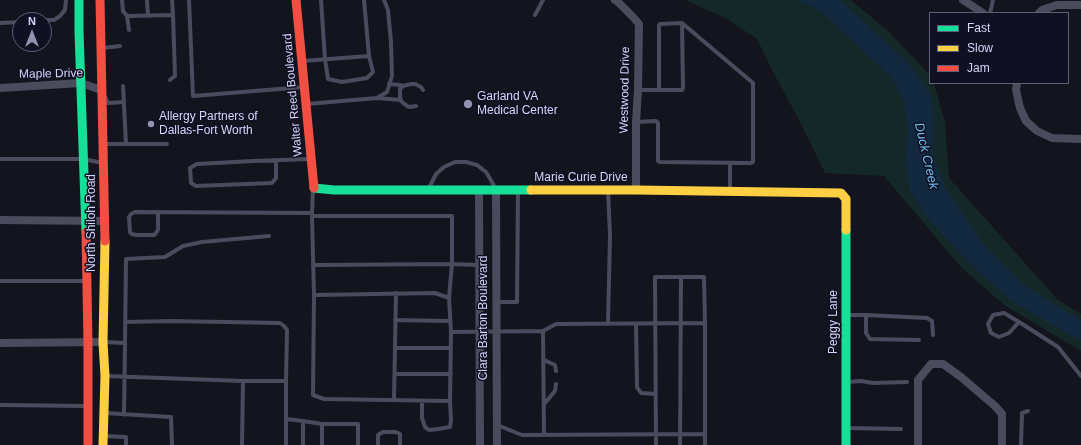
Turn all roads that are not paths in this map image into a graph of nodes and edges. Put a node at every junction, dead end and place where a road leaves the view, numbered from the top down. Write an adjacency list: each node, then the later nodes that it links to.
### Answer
1 (66, 0): 24 (lane)
2 (79, 0): 35 (street, North Shiloh Road)
3 (100, 0): 30 (street, North Shiloh Road)
4 (122, 0): 22 (lane)
5 (147, 0): 23 (lane)
6 (172, 0): 20 (lane)
7 (189, 0): 40 (lane)
8 (296, 0): 33 (street, Walter Reed Boulevard)
9 (321, 0): 32 (lane)
10 (364, 0): 31 (lane)
11 (384, 0): 36 (lane)
12 (543, 0): 21 (lane)
13 (614, 0): 44 (street, Westwood Drive)
14 (963, 0): 17 (street)
15 (993, 0): 18 (lane)
16 (1081, 4): 19 (street)
17 (981, 12)
18 (990, 12)
19 (1040, 12)
20 (172, 14): 23 (lane); 34 (lane)
21 (535, 15)
22 (127, 16): 23 (lane); 28 (lane)
23 (148, 16)
24 (52, 20)
25 (0, 22): 26 (lane)
26 (12, 22)
27 (682, 23): 45 (lane); 45 (lane); 61 (lane)
28 (129, 30)
29 (120, 46): 30 (lane)
30 (100, 49): 42 (street, North Shiloh Road)
31 (369, 56): 32 (lane); 32 (lane)
32 (324, 59): 33 (lane)
33 (302, 61): 40 (street, Walter Reed Boulevard)
34 (170, 80)
35 (81, 83): 41 (street, Maple Drive); 42 (street, Maple Drive); 57 (street, North Shiloh Road)
36 (389, 84): 39 (lane); 46 (lane)
37 (1017, 84): 52 (street)
38 (123, 86): 48 (lane)
39 (403, 86): 43 (lane); 47 (lane)
40 (304, 87): 49 (street, Walter Reed Boulevard)
41 (0, 88)
42 (101, 90): 48 (lane); 53 (street, North Shiloh Road)
43 (423, 90)
44 (638, 90): 45 (lane); 51 (street, Westwood Drive)
45 (659, 90)
46 (377, 98): 47 (lane); 49 (lane)
47 (401, 100): 50 (lane)
48 (124, 102): 54 (lane)
49 (306, 104): 58 (street, Walter Reed Boulevard)
50 (416, 106)
51 (636, 122): 61 (lane); 68 (street, Westwood Drive)
52 (1081, 139)
53 (103, 144): 54 (lane); 60 (street, North Shiloh Road)
54 (126, 144): 55 (lane)
55 (167, 144)
56 (0, 159): 57 (lane)
57 (83, 160): 60 (lane); 74 (street, North Shiloh Road)
58 (311, 160): 59 (lane); 62 (street, Walter Reed Boulevard)
59 (276, 161): 59 (lane)
60 (104, 163): 75 (street, North Shiloh Road)
61 (730, 163): 69 (lane)
62 (313, 188): 63 (street, Marie Curie Drive); 72 (lane)
63 (428, 190): 64 (street, Marie Curie Drive); 65 (lane)
64 (479, 190): 65 (street, Marie Curie Drive); 78 (street, Clara Barton Boulevard)
65 (496, 190): 66 (street, Marie Curie Drive); 86 (street, Clara Barton Boulevard)
66 (518, 190): 67 (street, Marie Curie Drive); 86 (lane)
67 (608, 190): 68 (street, Marie Curie Drive); 96 (lane)
68 (636, 190): 69 (street, Marie Curie Drive)
69 (730, 191): 70 (street, Marie Curie Drive)
70 (846, 199): 87 (street, Peggy Lane)
71 (158, 212): 71 (lane); 72 (lane)
72 (312, 214): 77 (lane); 79 (lane)
73 (0, 220): 74 (street)
74 (86, 220): 75 (street); 82 (street, North Shiloh Road)
75 (105, 221): 105 (street, North Shiloh Road)
76 (269, 236): 91 (lane)
77 (452, 264): 78 (lane); 79 (lane); 85 (lane)
78 (479, 265): 100 (street, Clara Barton Boulevard)
79 (313, 266): 84 (lane)
80 (681, 277): 93 (lane); 94 (lane); 95 (lane)
81 (0, 281): 82 (lane)
82 (87, 281): 104 (street, North Shiloh Road)
83 (396, 294): 84 (lane); 85 (lane); 89 (lane)
84 (314, 295): 123 (lane)
85 (449, 298): 90 (lane)
86 (496, 302): 101 (street, Clara Barton Boulevard)
87 (846, 315): 88 (lane); 119 (street, Peggy Lane)
88 (866, 315): 102 (lane); 103 (lane)
89 (395, 320): 90 (lane); 108 (lane)
90 (450, 321): 99 (lane)
91 (125, 322): 107 (lane); 118 (lane)
92 (1019, 322): 92 (lane); 115 (lane)
93 (656, 323): 94 (lane); 97 (lane); 122 (lane)
94 (680, 323): 95 (lane); 141 (lane)
95 (705, 323): 138 (lane)
96 (608, 324): 97 (lane); 98 (lane)
97 (636, 324): 122 (lane)
98 (543, 331): 101 (lane); 110 (lane)
99 (451, 332): 100 (lane); 109 (lane)
100 (479, 332): 101 (lane); 153 (street, Clara Barton Boulevard)
101 (496, 332): 135 (street, Clara Barton Boulevard)
102 (933, 335)
103 (919, 340)
104 (88, 342): 105 (street); 106 (street); 128 (street, North Shiloh Road)
105 (103, 342): 107 (lane); 114 (street, North Shiloh Road)
106 (0, 343)
107 (125, 343): 116 (lane)
108 (395, 348): 109 (lane); 112 (lane)
109 (451, 348): 113 (lane)
110 (544, 360): 111 (lane); 126 (lane)
111 (556, 372)
112 (395, 374): 113 (lane); 123 (lane)
113 (451, 374): 125 (lane)
114 (105, 376): 116 (lane); 130 (street, North Shiloh Road)
115 (1081, 376)
116 (125, 377): 117 (lane); 131 (lane)
117 (243, 381): 118 (lane); 146 (lane)
118 (286, 381): 132 (lane)
119 (845, 382): 120 (lane); 136 (street, Peggy Lane)
120 (907, 382)
121 (556, 384): 126 (lane)
122 (656, 394): 140 (lane)
123 (394, 400): 124 (lane)
124 (422, 401): 125 (lane); 125 (lane)
125 (450, 401)
126 (545, 403): 139 (lane)
127 (0, 405): 128 (lane)
128 (88, 406): 143 (street, North Shiloh Road)
129 (1028, 410): 161 (lane)
130 (104, 413): 131 (lane); 142 (street, North Shiloh Road)
131 (124, 415): 145 (lane)
132 (286, 419): 133 (lane); 147 (lane)
133 (303, 421): 134 (lane); 148 (lane)
134 (322, 424): 149 (lane); 150 (lane)
135 (496, 424): 139 (lane); 154 (street, Clara Barton Boulevard)
136 (845, 428): 137 (lane); 158 (street, Peggy Lane)
137 (901, 429)
138 (705, 434): 141 (lane); 157 (lane)
139 (544, 435): 140 (lane)
140 (656, 435): 141 (lane); 155 (lane)
141 (680, 435): 156 (lane)
142 (103, 440): 144 (lane)
143 (88, 445)
144 (126, 445)
145 (172, 445)
146 (242, 445)
147 (286, 445)
148 (303, 445)
149 (322, 445)
150 (358, 445)
151 (378, 445): 152 (lane)
152 (400, 445)
153 (480, 445)
154 (496, 445)
155 (656, 445)
156 (680, 445)
157 (705, 445)
158 (846, 445)
159 (918, 445): 160 (street)
160 (1002, 445)
161 (1021, 445)

